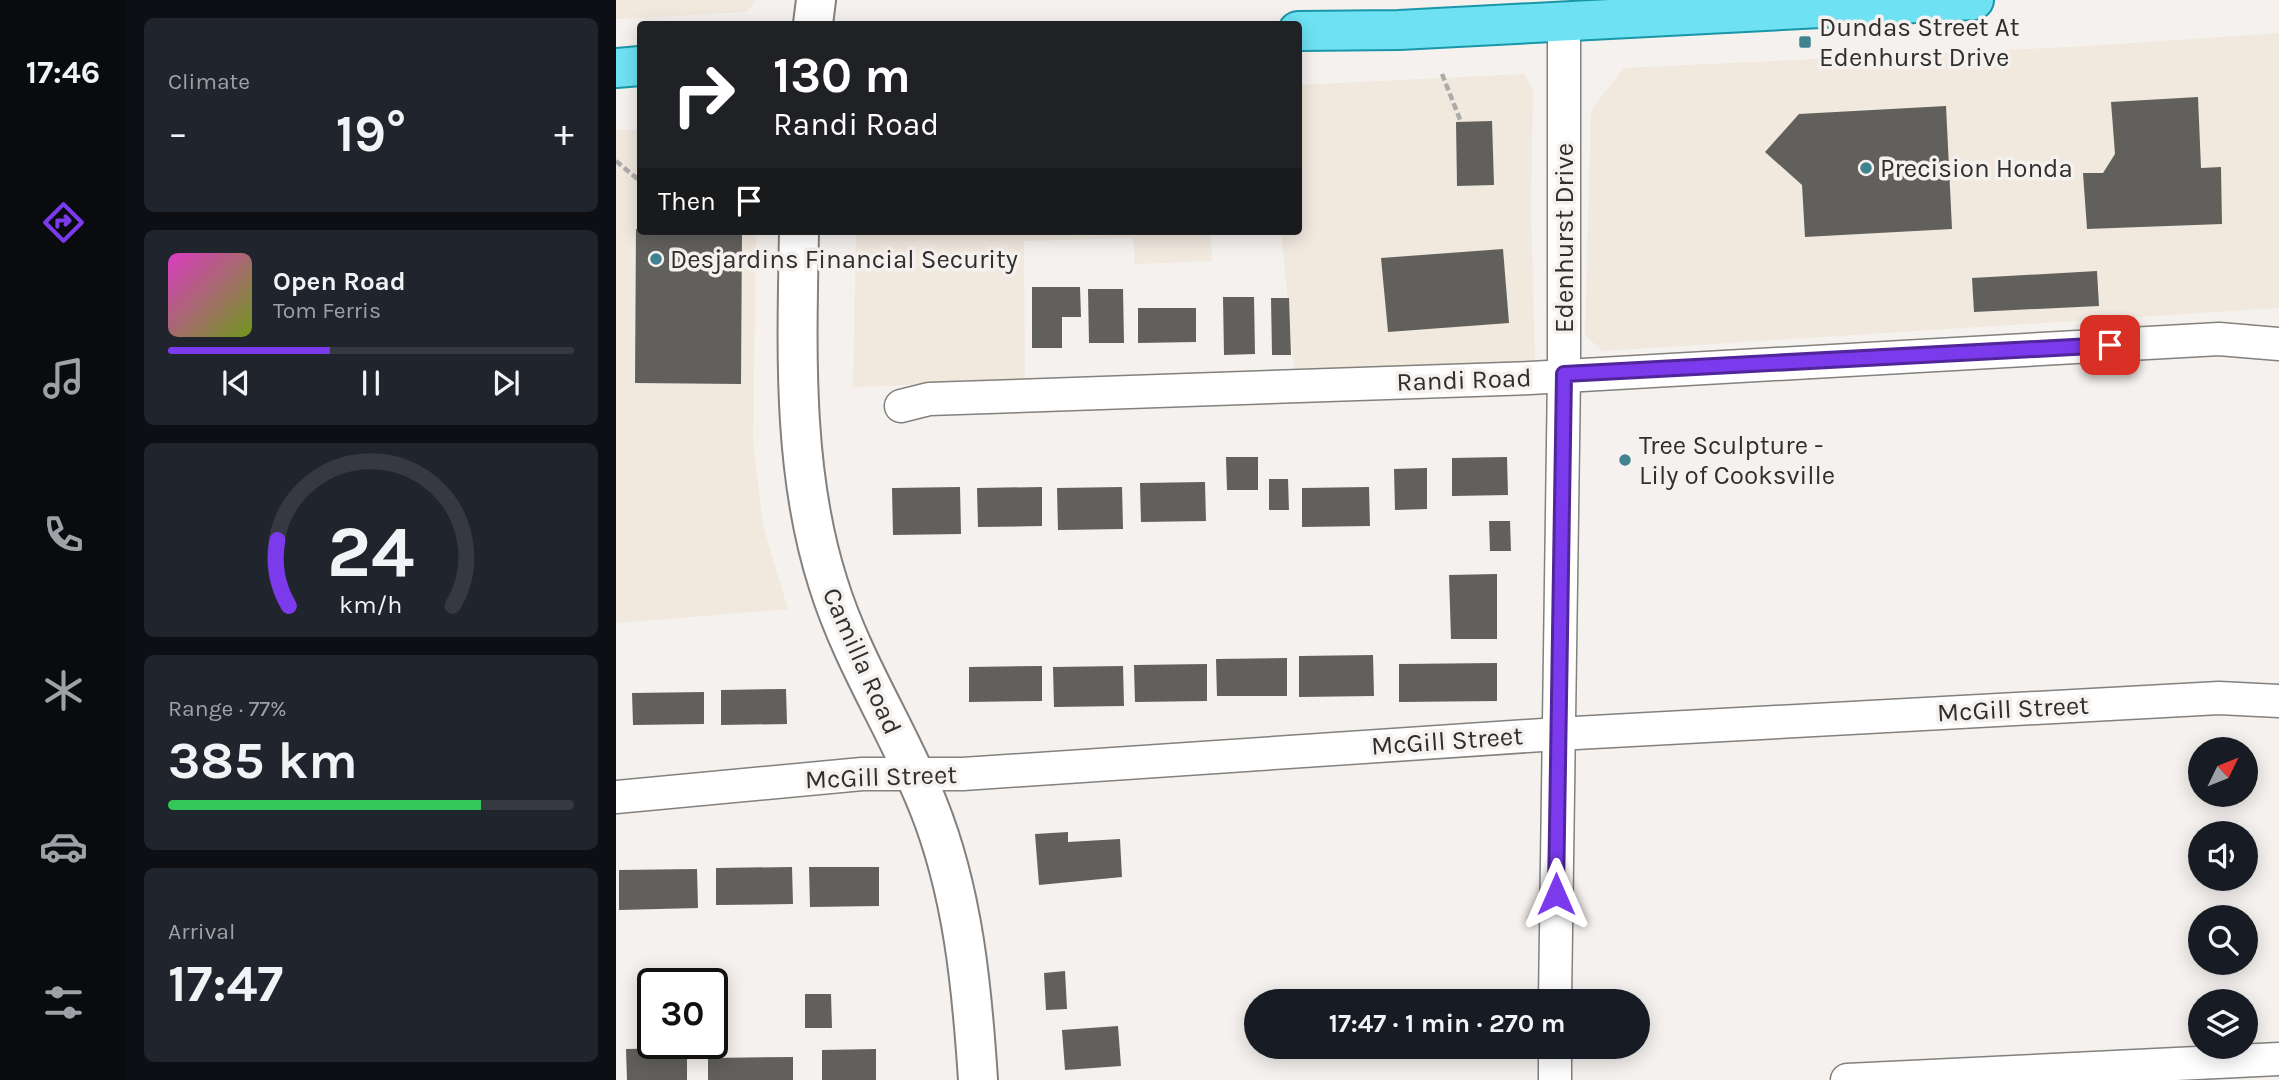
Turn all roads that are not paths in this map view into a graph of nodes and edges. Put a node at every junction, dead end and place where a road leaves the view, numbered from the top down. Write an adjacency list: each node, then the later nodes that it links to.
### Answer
1 (816, 0): 3 (street)
2 (1974, 0): 4 (main road)
3 (813, 21)
4 (1564, 22): 5 (main road); 10 (street, Edenhurst Drive)
5 (1302, 31)
6 (637, 66): 7 (main road)
7 (616, 68)
8 (799, 235): 14 (street, Camilla Road)
9 (2279, 344): 10 (street, Randi Road)
10 (1564, 374): 11 (street, Randi Road); 13 (street, Edenhurst Drive)
11 (901, 406)
12 (2279, 701): 13 (street, McGill Street)
13 (1557, 734): 14 (street, McGill Street); 17 (street, Edenhurst Drive)
14 (915, 774): 15 (street, McGill Street); 16 (street, Camilla Road)
15 (616, 797)
16 (966, 955): 20 (street); 21 (street, Camilla Road)
17 (1555, 989)
18 (1555, 1059): 22 (street)
19 (2279, 1059): 23 (street)
20 (957, 1080)
21 (978, 1080)
22 (1555, 1080)
23 (1847, 1080)

